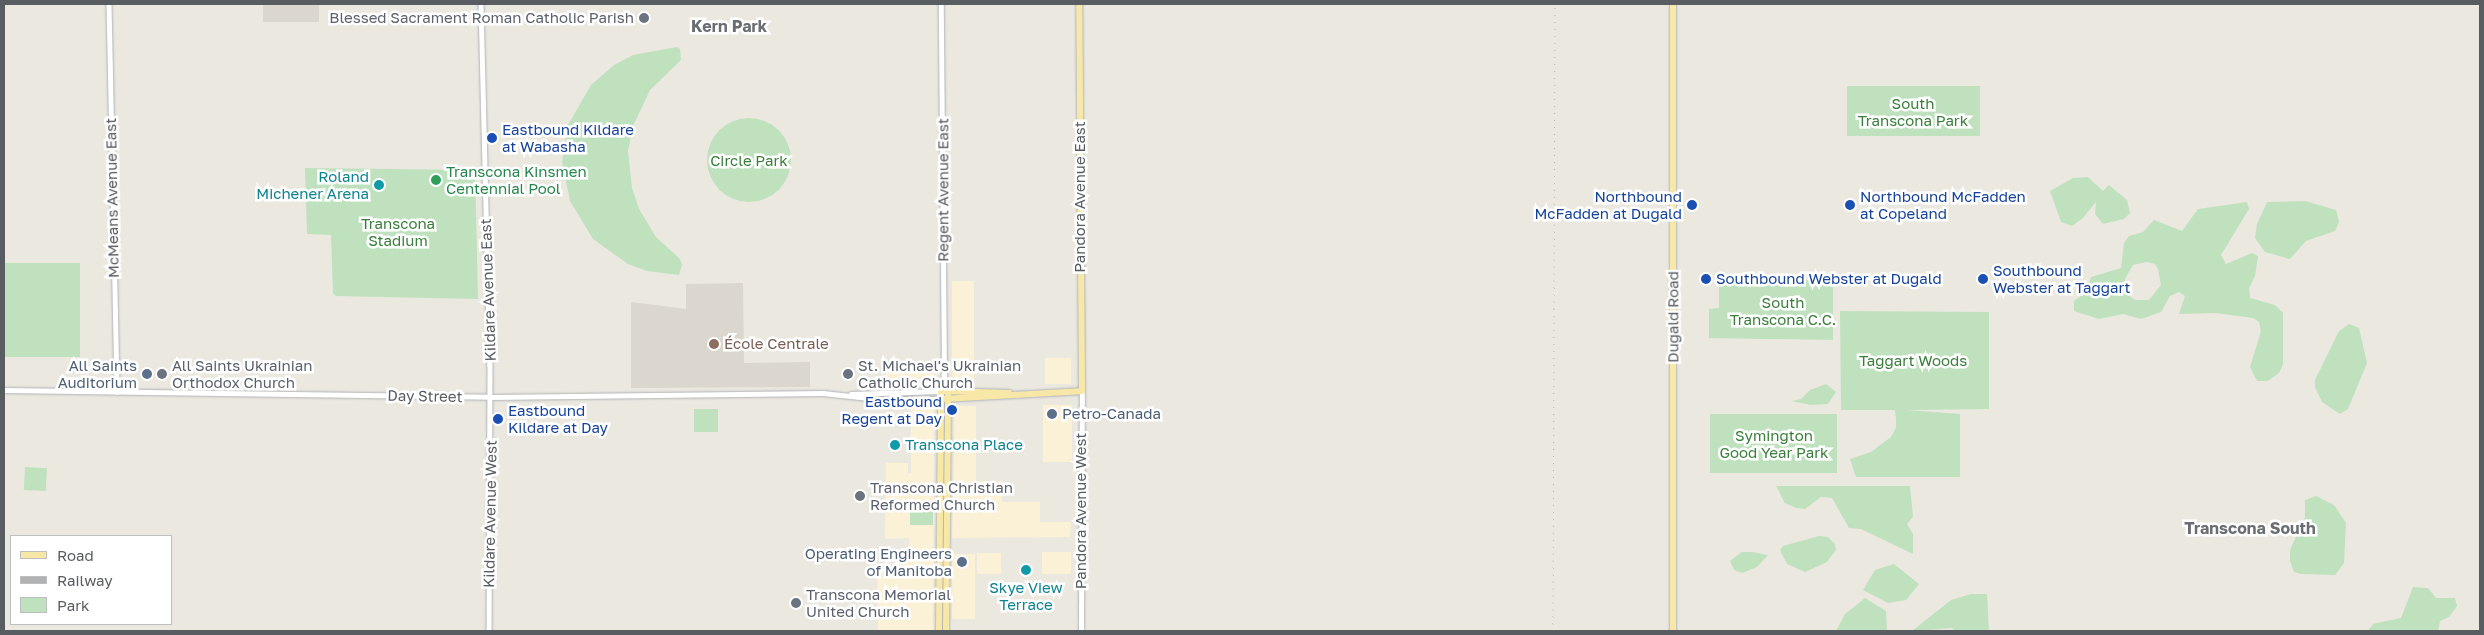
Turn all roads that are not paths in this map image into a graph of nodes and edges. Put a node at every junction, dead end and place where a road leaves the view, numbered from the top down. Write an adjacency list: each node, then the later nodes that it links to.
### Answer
1 (109, 4): 10 (street, McMeans Avenue East)
2 (481, 4): 14 (street, Kildare Avenue East)
3 (942, 4): 6 (street, Regent Avenue East)
4 (1079, 4): 9 (main road, Pandora Avenue East)
5 (1673, 4): 21 (main road, Dugald Road)
6 (944, 376): 8 (street); 11 (street)
7 (4, 390): 10 (street, Day Street)
8 (941, 391): 11 (main road, Day Street); 13 (street, Day Street); 15 (main road)
9 (1082, 391): 12 (main road, Day Street); 20 (street, Pandora Avenue West)
10 (117, 392): 14 (street, Day Street)
11 (948, 392): 12 (main road, Day Street); 16 (main road)
12 (1009, 393): 16 (main road, Day Street)
13 (847, 394): 14 (street, Day Street); 15 (street, Day Street)
14 (490, 397): 17 (street, Kildare Avenue West)
15 (941, 399): 16 (main road, Day Street); 18 (main road)
16 (948, 399): 19 (main road)
17 (489, 631)
18 (939, 631)
19 (946, 631)
20 (1081, 631)
21 (1673, 631)

